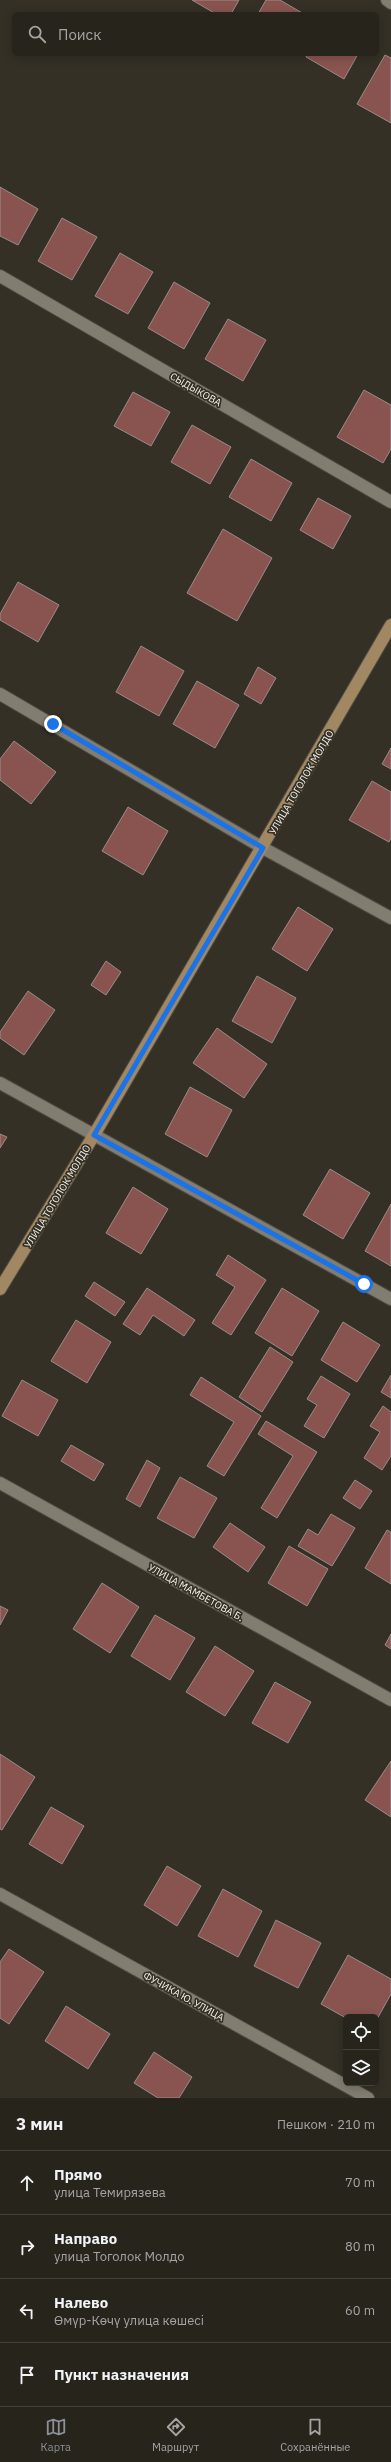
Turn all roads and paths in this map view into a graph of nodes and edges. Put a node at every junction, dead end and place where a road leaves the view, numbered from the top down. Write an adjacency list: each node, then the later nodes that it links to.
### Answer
1 (387, 0): 2 (street)
2 (391, 2)
3 (0, 276): 4 (street, СЫДЫКОВА)
4 (391, 502)
5 (391, 625): 7 (street, УЛИЦА ТОГОЛОК МОЛДО)
6 (0, 694): 7 (street)
7 (263, 848): 8 (street); 10 (street, УЛИЦА ТОГОЛОК МОЛДО)
8 (391, 918)
9 (0, 1083): 10 (street)
10 (94, 1135): 11 (street, УЛИЦА ТОГОЛОК МОЛДО); 12 (street)
11 (0, 1289)
12 (391, 1299)
13 (0, 1483): 14 (street, УЛИЦА МАМБЕТОВА Б.)
14 (391, 1700)
15 (0, 1894): 16 (street, ФУЧИКА Ю. УЛИЦА)
16 (368, 2098)

